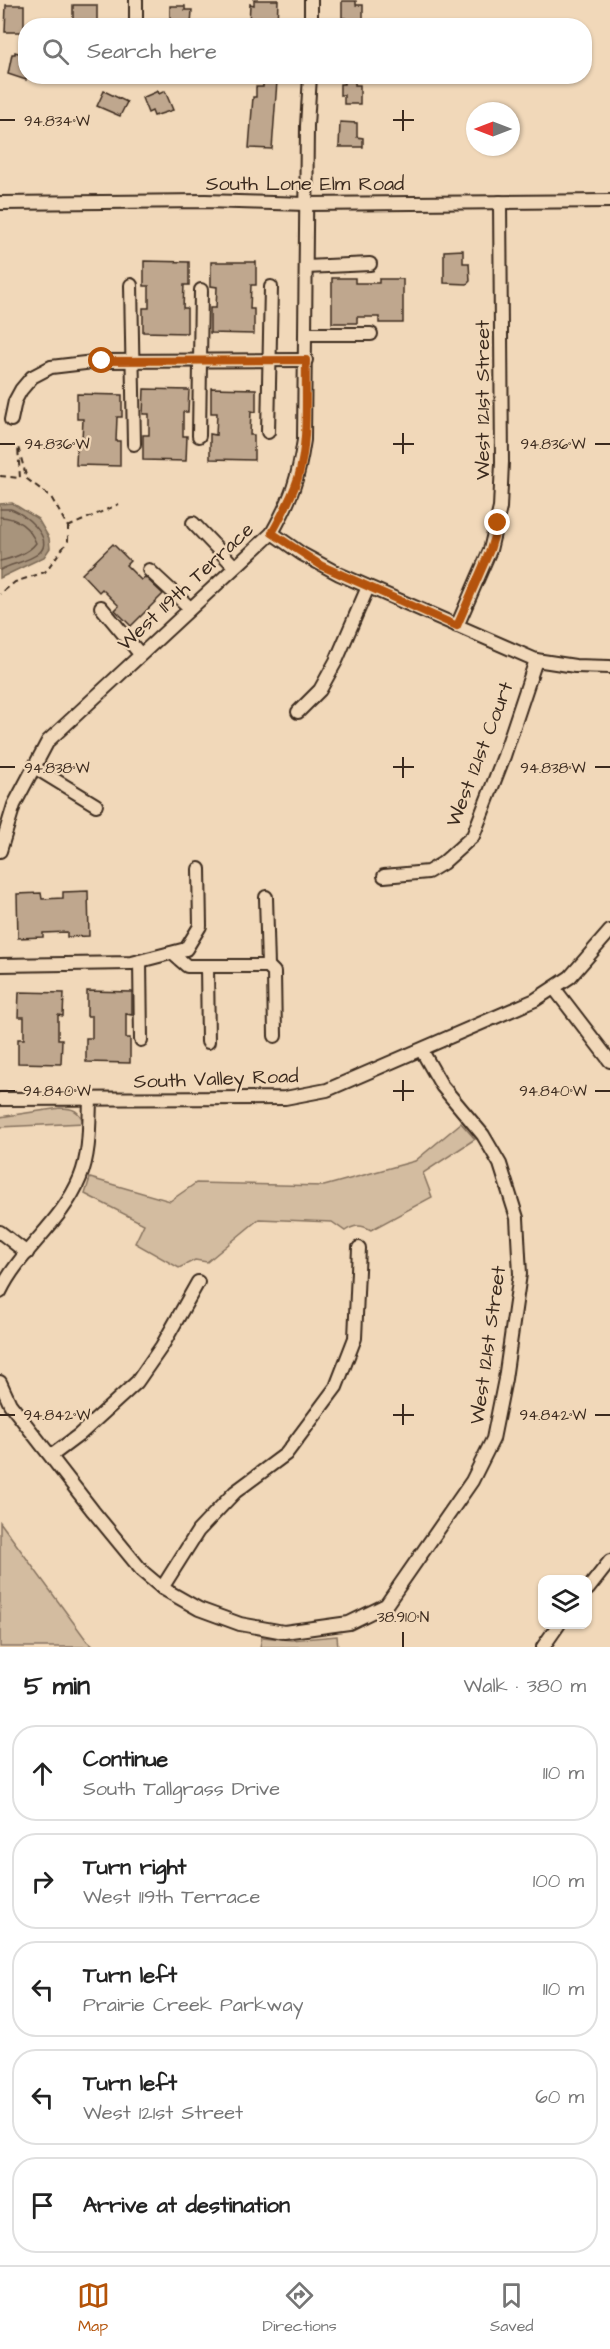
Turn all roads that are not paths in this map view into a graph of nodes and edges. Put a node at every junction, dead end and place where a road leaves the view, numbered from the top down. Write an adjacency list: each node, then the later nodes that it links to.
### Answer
1 (136, 0): 3 (street)
2 (311, 0): 4 (street)
3 (136, 18)
4 (310, 18)
5 (310, 84): 9 (street, West 119th Terrace)
6 (610, 201): 7 (street, South Lone Elm Road)
7 (500, 202): 9 (street, South Lone Elm Road); 32 (street, West 121st Street)
8 (0, 203): 9 (street, South Lone Elm Road)
9 (306, 204): 11 (street, West 119th Terrace)
10 (370, 264): 11 (street)
11 (306, 267): 15 (street, West 119th Terrace)
12 (131, 285): 19 (street)
13 (271, 287): 17 (street)
14 (201, 290): 20 (street)
15 (306, 334): 16 (street); 18 (street, West 119th Terrace)
16 (370, 334)
17 (270, 360): 18 (street); 20 (street); 22 (street)
18 (306, 360): 26 (street, West 119th Terrace)
19 (132, 361): 20 (street); 21 (street); 24 (street)
20 (200, 361): 23 (street)
21 (11, 420)
22 (268, 432)
23 (199, 436)
24 (134, 444)
25 (193, 523): 27 (street)
26 (272, 533): 27 (street, West 119th Terrace); 29 (street)
27 (235, 567): 31 (street, West 119th Terrace)
28 (149, 570): 31 (street)
29 (368, 587): 32 (street); 36 (street)
30 (101, 608): 33 (street)
31 (190, 608): 33 (street, West 119th Terrace)
32 (457, 626): 34 (street)
33 (140, 654): 37 (street, West 119th Terrace)
34 (536, 660): 35 (street); 41 (street, West 121st Court)
35 (610, 667)
36 (298, 712)
37 (34, 767): 38 (street); 39 (street, West 119th Terrace)
38 (96, 806)
39 (0, 851)
40 (199, 869): 44 (street)
41 (384, 876)
42 (266, 897): 48 (street)
43 (610, 931): 49 (street, South Valley Road)
44 (172, 953): 45 (street); 47 (street)
45 (140, 961): 46 (street); 51 (street)
46 (0, 965)
47 (207, 966): 48 (street); 52 (street)
48 (268, 966): 50 (street)
49 (554, 988): 53 (street, South Valley Road); 54 (street)
50 (275, 1036)
51 (141, 1040)
52 (208, 1042)
53 (422, 1051): 56 (street, South Valley Road); 66 (street, West 121st Street)
54 (610, 1061)
55 (0, 1100): 56 (street, South Valley Road)
56 (90, 1100): 59 (street)
57 (0, 1232): 59 (street)
58 (359, 1248): 66 (street)
59 (27, 1253): 61 (street)
60 (198, 1282): 63 (street)
61 (0, 1292)
62 (0, 1382): 63 (street)
63 (51, 1456): 66 (street)
64 (610, 1561): 65 (street)
65 (592, 1584)
66 (162, 1588)
67 (556, 1629): 68 (street)
68 (543, 1647)

